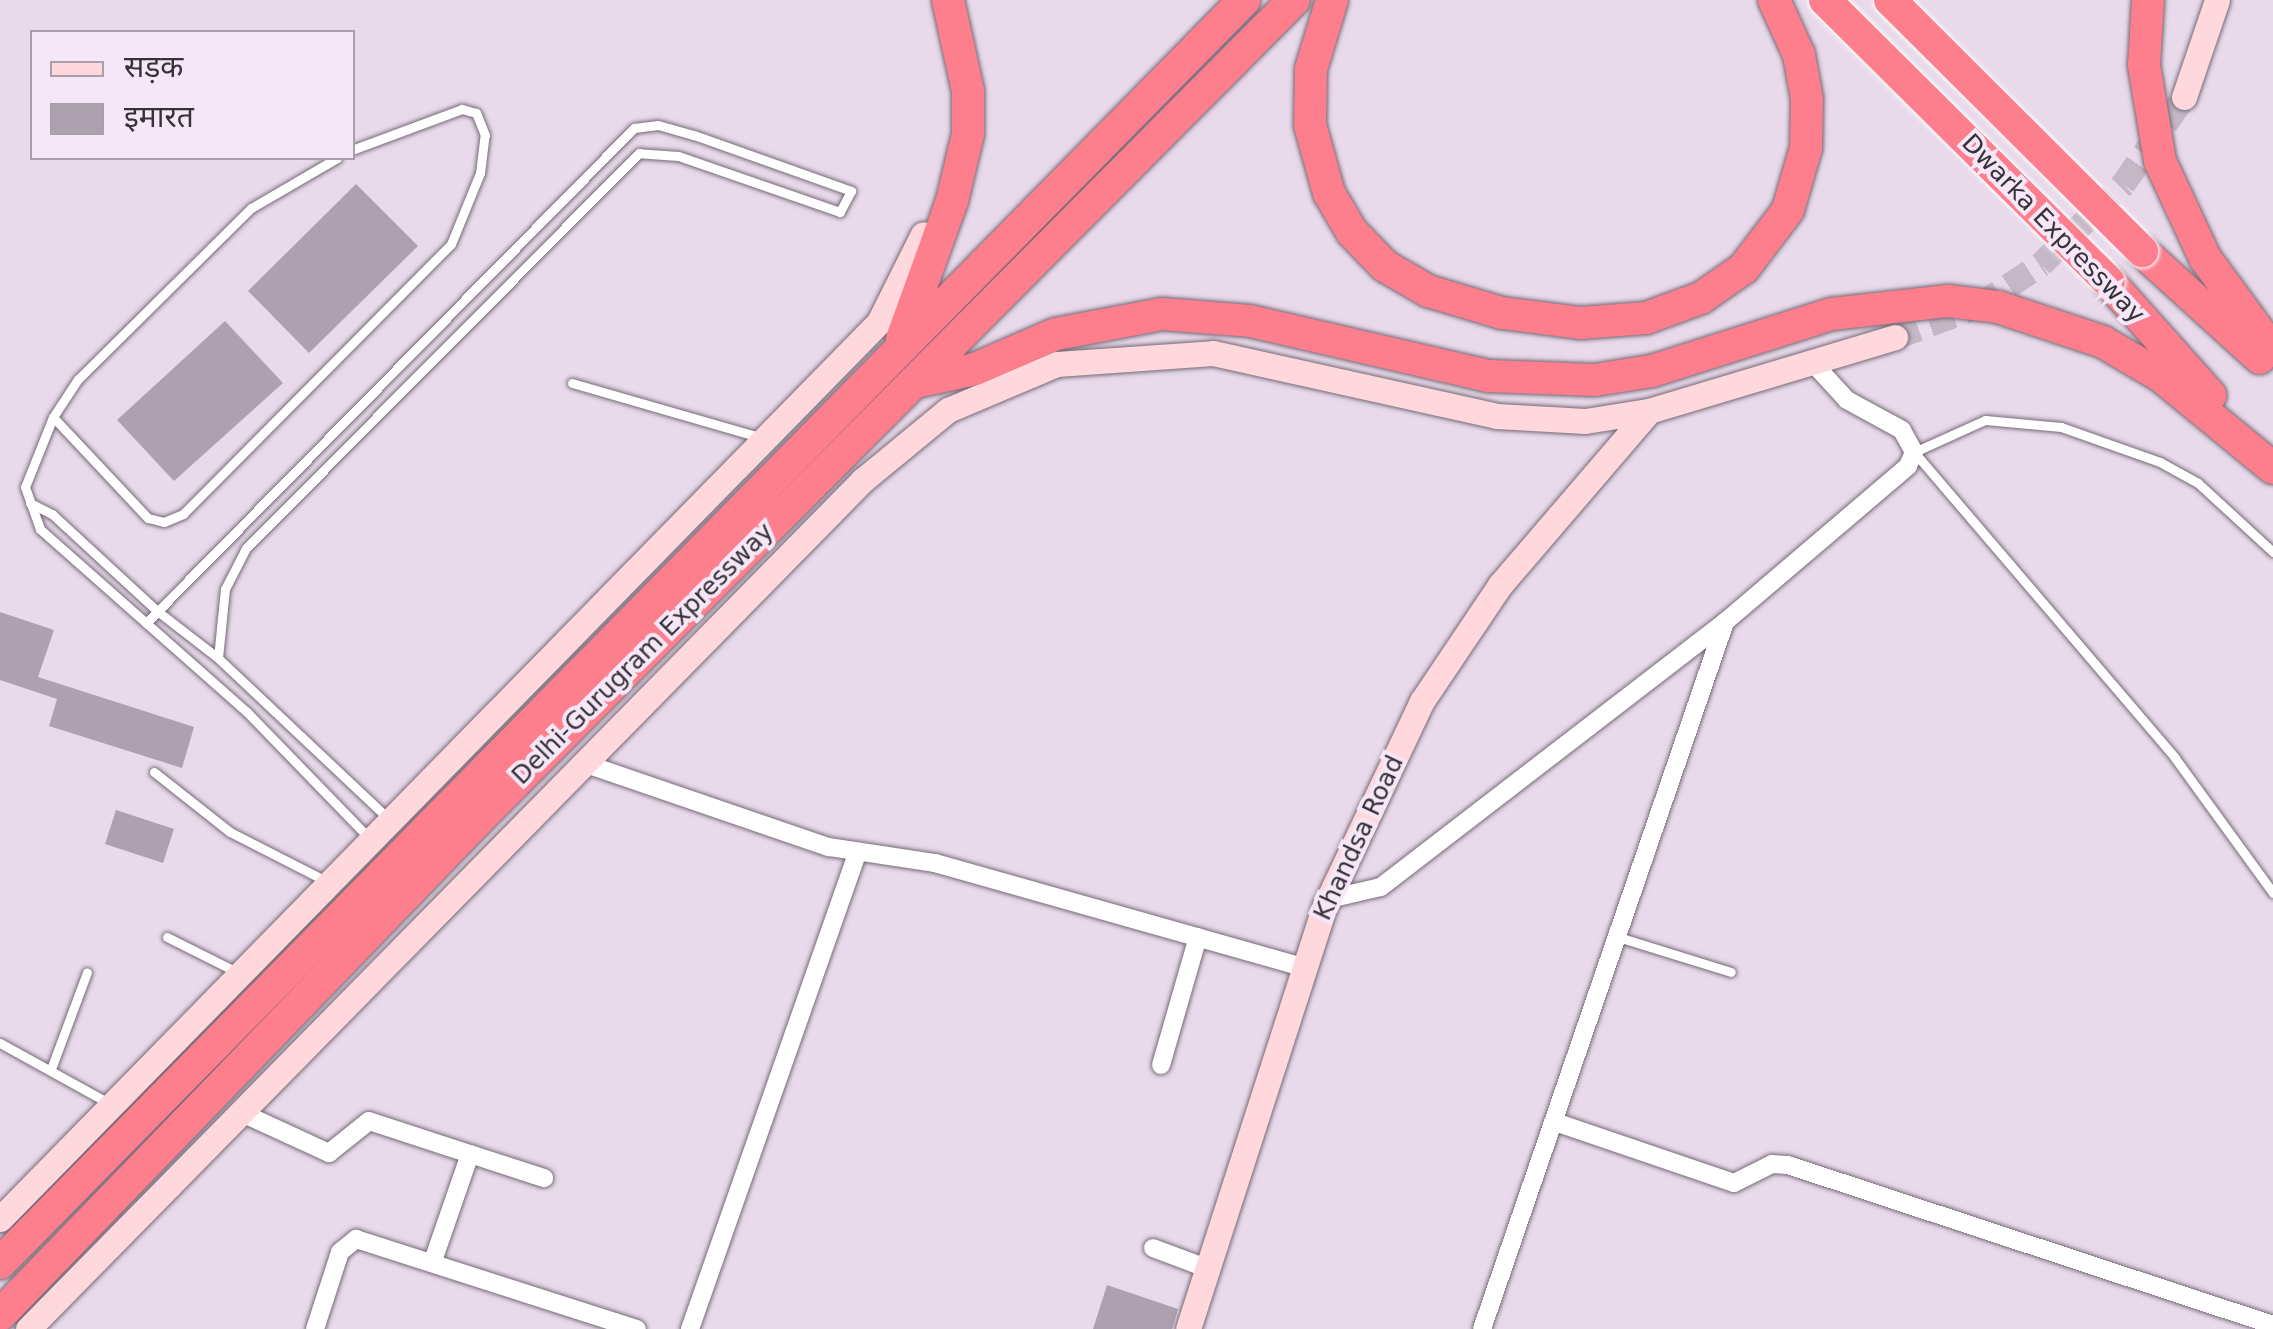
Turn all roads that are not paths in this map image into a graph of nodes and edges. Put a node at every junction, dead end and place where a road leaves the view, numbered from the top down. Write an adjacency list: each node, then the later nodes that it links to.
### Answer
1 (948, 0): 14 (highway)
2 (1244, 0): 17 (highway, Delhi-Gurugram Expressway)
3 (1294, 0): 21 (highway, Delhi-Gurugram Expressway)
4 (1332, 0): 5 (highway)
5 (1774, 0)
6 (1825, 0): 27 (highway, Dwarka Expressway, bridge)
7 (1890, 0): 20 (highway, Dwarka Expressway, bridge)
8 (2148, 0): 18 (highway)
9 (2217, 0): 10 (main road)
10 (2184, 97)
11 (642, 125): 13 (lane); 13 (lane); 30 (lane)
12 (355, 149): 24 (lane)
13 (647, 150): 33 (lane)
14 (964, 152): 17 (highway); 25 (main road)
15 (334, 160): 24 (lane)
16 (1895, 337): 19 (main road)
17 (899, 348): 60 (highway, Delhi-Gurugram Expressway)
18 (2273, 351)
19 (1812, 362): 23 (main road); 26 (street)
20 (2273, 370)
21 (914, 382): 27 (highway); 62 (highway, Delhi-Gurugram Expressway)
22 (572, 384): 25 (lane)
23 (1649, 411): 34 (main road); 41 (main road, Khandsa Road)
24 (53, 417): 28 (lane)
25 (763, 438): 36 (main road)
26 (1914, 452): 29 (lane); 31 (street); 40 (lane)
27 (2273, 467)
28 (30, 503): 30 (lane); 32 (lane)
29 (2273, 552)
30 (156, 610): 32 (lane); 33 (lane)
31 (1726, 622): 41 (street); 43 (street)
32 (146, 623): 37 (lane)
33 (218, 658): 36 (lane)
34 (586, 764): 38 (street); 53 (main road)
35 (154, 772): 39 (lane)
36 (390, 821): 37 (main road)
37 (372, 841): 39 (main road)
38 (857, 854): 42 (street); 64 (street)
39 (332, 884): 48 (main road)
40 (2273, 893)
41 (1329, 899): 45 (main road, Khandsa Road)
42 (1198, 936): 45 (street); 50 (street)
43 (1618, 936): 47 (lane); 54 (street)
44 (168, 938): 48 (lane)
45 (1303, 967): 61 (main road, Khandsa Road)
46 (88, 972): 51 (lane)
47 (1732, 972)
48 (242, 974): 52 (main road)
49 (0, 1043): 51 (lane)
50 (1161, 1066)
51 (51, 1069): 52 (lane)
52 (112, 1106): 57 (main road)
53 (242, 1113): 55 (street); 65 (main road)
54 (1555, 1122): 63 (street); 69 (street)
55 (470, 1154): 56 (street); 59 (street)
56 (544, 1178)
57 (0, 1219)
58 (1152, 1248): 61 (street)
59 (433, 1261): 66 (street); 67 (street)
60 (0, 1263)
61 (1209, 1269): 68 (main road, Khandsa Road)
62 (0, 1315)
63 (2273, 1324)
64 (695, 1328)
65 (28, 1329)
66 (315, 1329)
67 (636, 1329)
68 (1188, 1329)
69 (1482, 1329)

